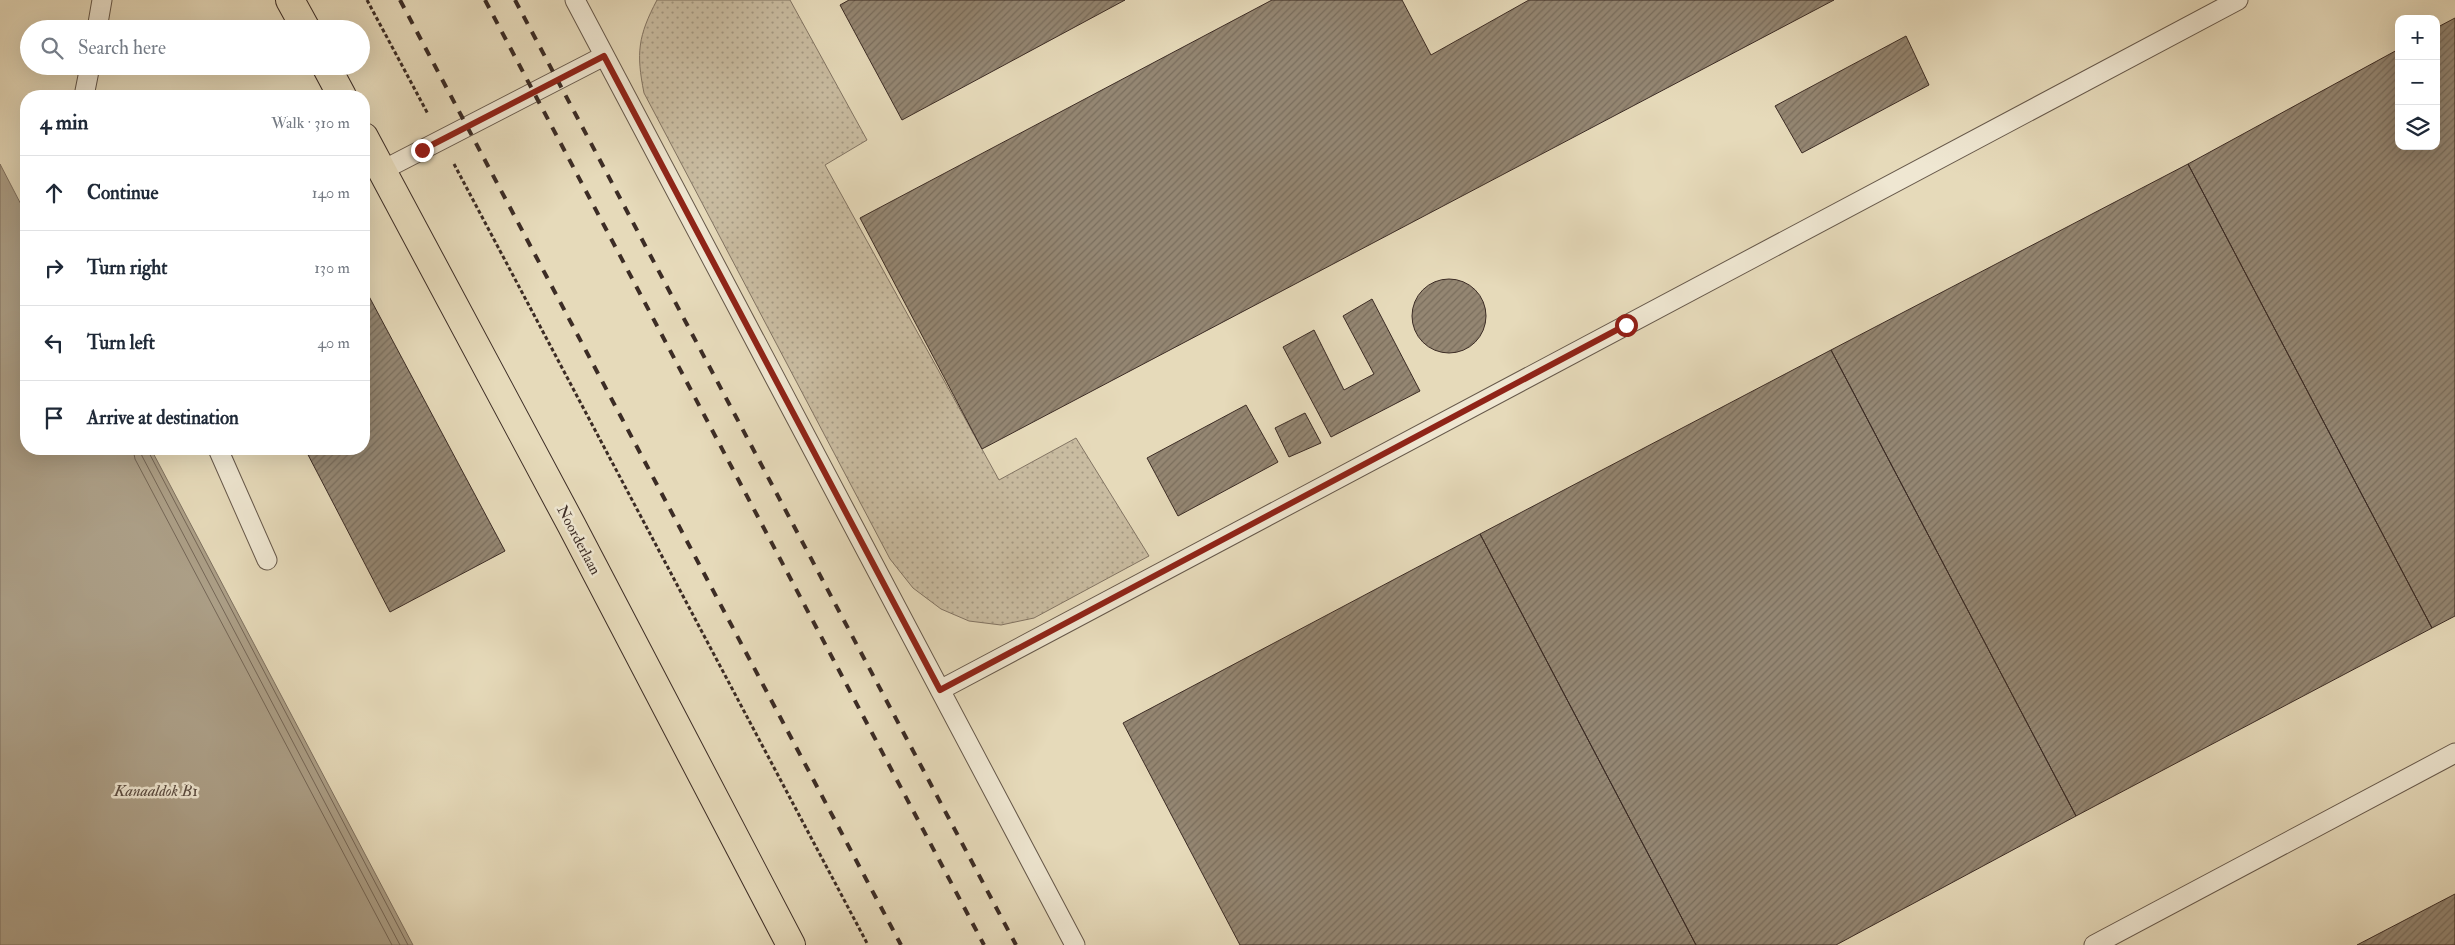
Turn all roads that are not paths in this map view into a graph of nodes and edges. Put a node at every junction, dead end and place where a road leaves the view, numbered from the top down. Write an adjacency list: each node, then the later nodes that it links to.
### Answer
1 (102, 0): 5 (lane)
2 (290, 0): 6 (main road)
3 (576, 0): 7 (lane)
4 (2238, 0): 16 (lane)
5 (99, 20)
6 (301, 20)
7 (604, 56): 13 (lane); 16 (lane)
8 (88, 75): 10 (lane)
9 (331, 75): 11 (main road)
10 (85, 90)
11 (339, 90)
12 (370, 150): 13 (main road, Noorderlaan)
13 (381, 171): 18 (main road, Noorderlaan)
14 (221, 455): 15 (lane)
15 (267, 560)
16 (940, 690): 19 (lane)
17 (2455, 753): 20 (lane)
18 (791, 945)
19 (1075, 945)
20 (2094, 945)

